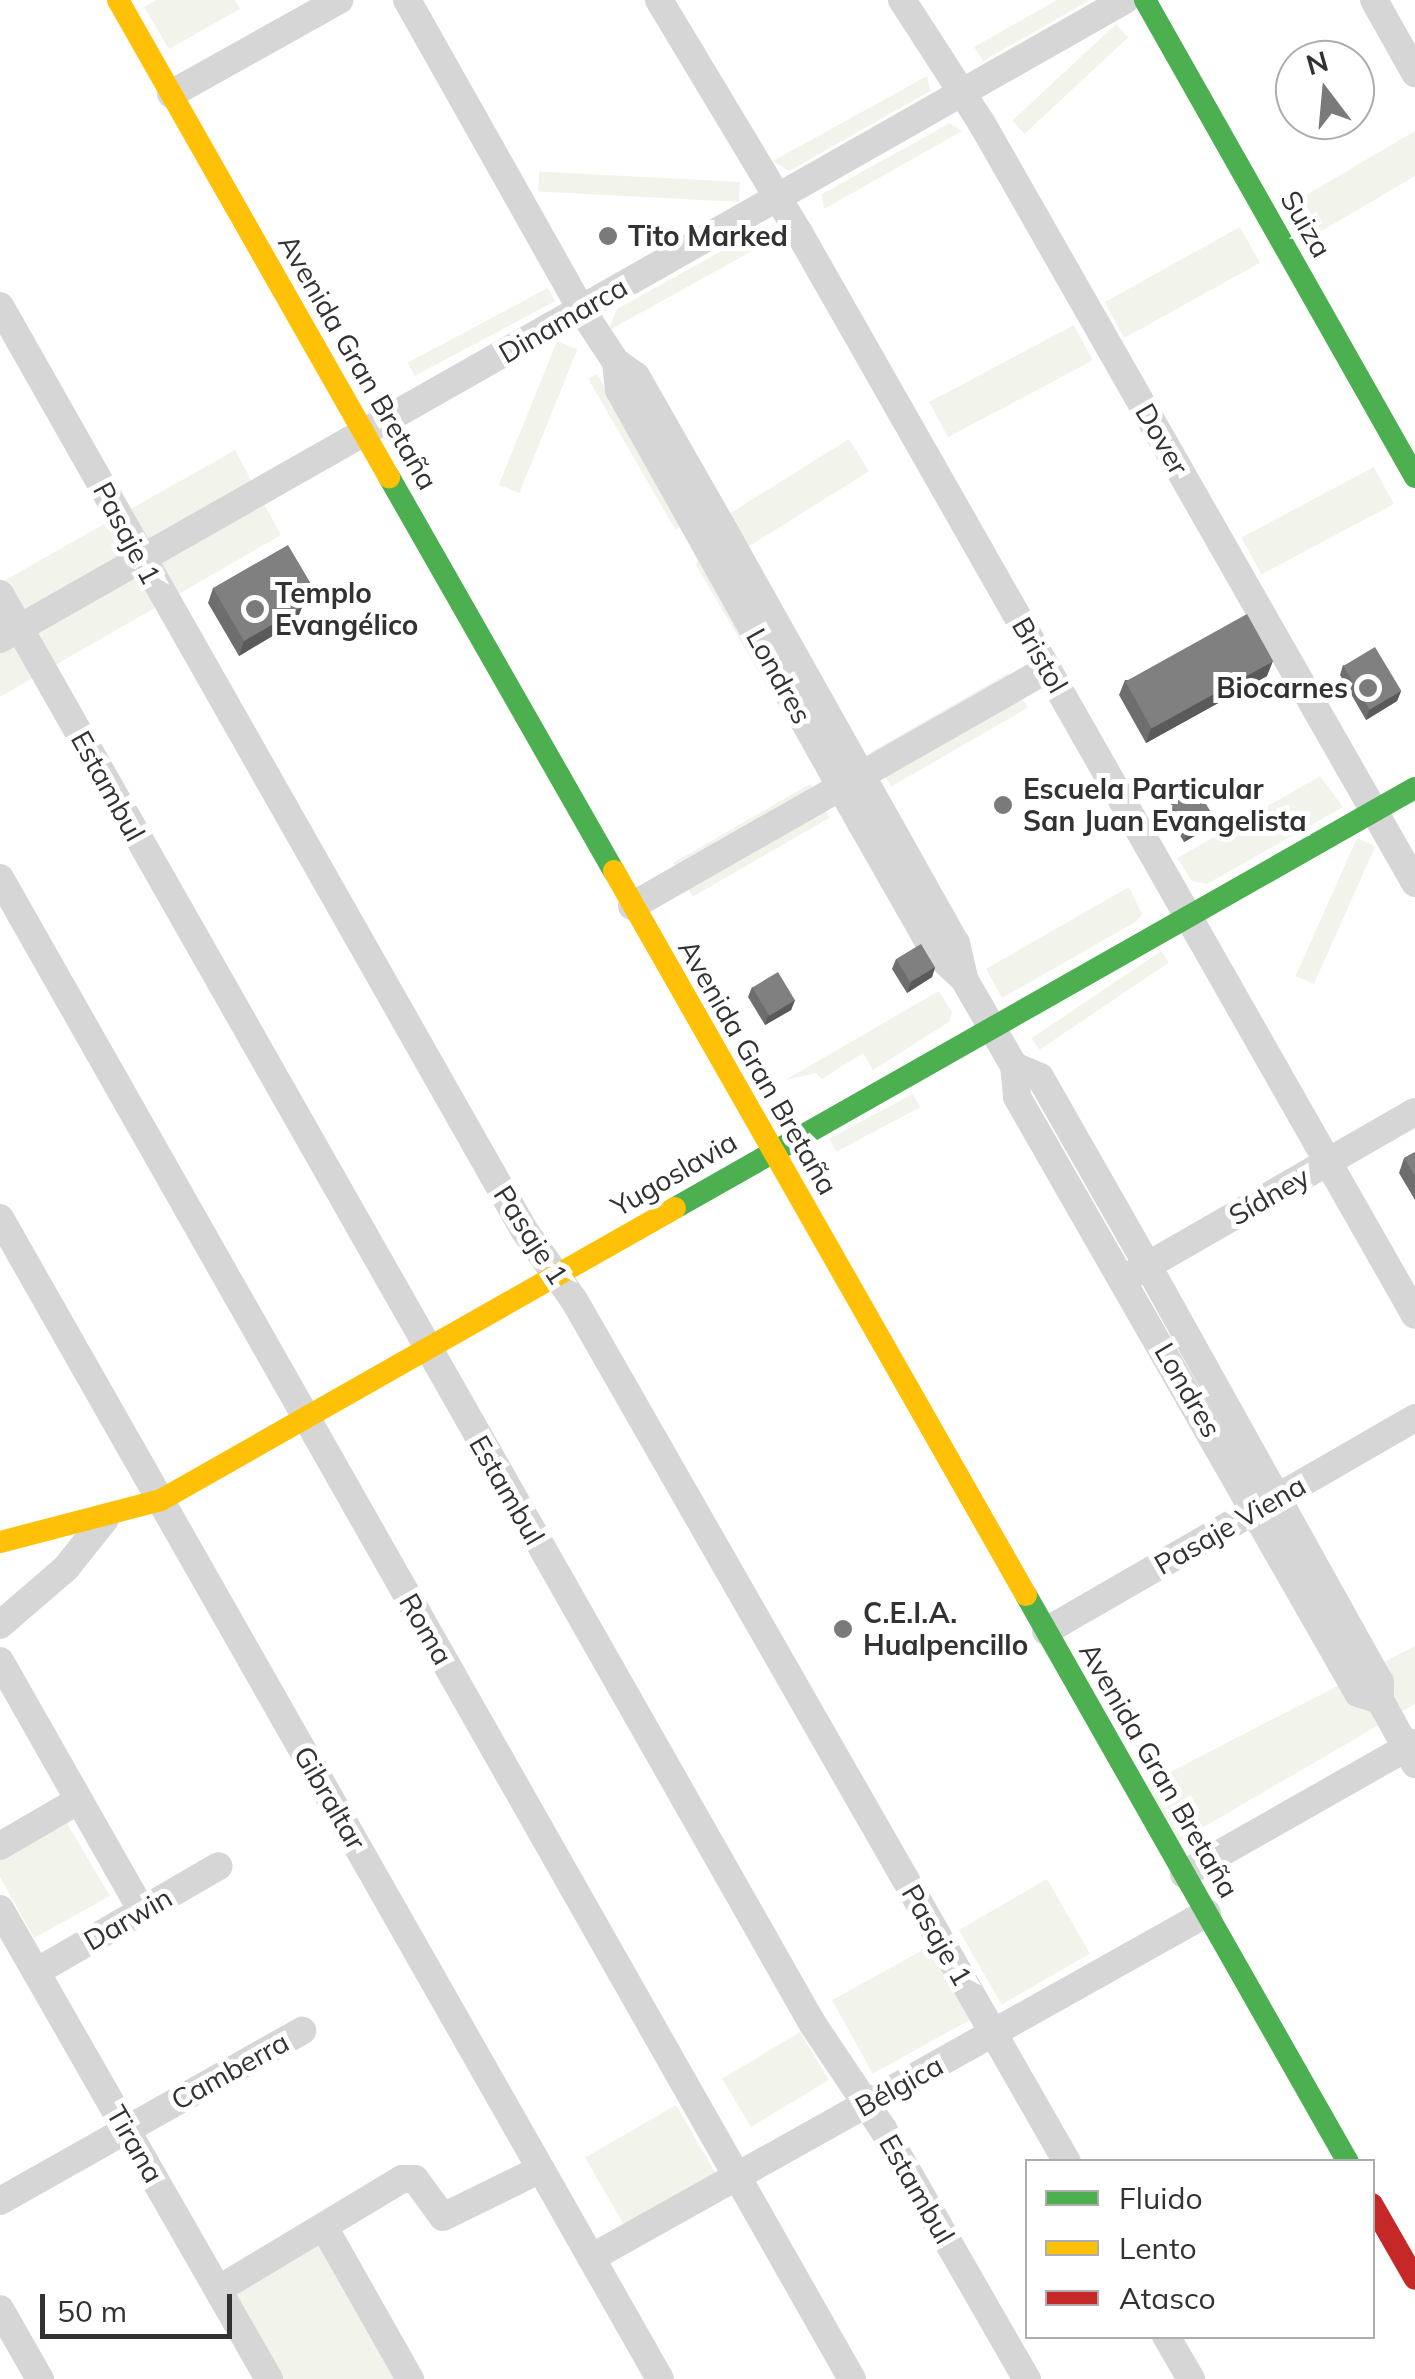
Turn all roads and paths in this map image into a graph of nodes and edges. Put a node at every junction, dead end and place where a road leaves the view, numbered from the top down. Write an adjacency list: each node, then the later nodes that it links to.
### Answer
1 (118, 0): 12 (main road, Avenida Gran Bretaña)
2 (288, 0): 10 (street)
3 (339, 0): 10 (street)
4 (407, 0): 16 (street, Londres)
5 (659, 0): 14 (street, Bristol)
6 (902, 0): 13 (street, Dover)
7 (1125, 0): 13 (street, Dinamarca)
8 (1145, 0): 18 (main road, Suiza)
9 (1374, 0): 11 (street)
10 (288, 29): 12 (street)
11 (1415, 73)
12 (172, 94): 17 (main road, Avenida Gran Bretaña)
13 (959, 94): 14 (street, Dinamarca); 25 (street, Dover)
14 (776, 198): 16 (street, Dinamarca); 22 (street, Bristol)
15 (0, 306): 19 (street, Pasaje 1)
16 (582, 309): 17 (street, Dinamarca); 23 (street, Londres)
17 (363, 433): 19 (street, Dinamarca); 28 (main road, Avenida Gran Bretaña)
18 (1415, 477)
19 (141, 559): 21 (street, Dinamarca); 37 (street, Pasaje 1)
20 (0, 594): 21 (street, Estambul)
21 (10, 634): 40 (street, Estambul)
22 (1048, 669): 23 (street); 29 (street, Bristol)
23 (852, 781): 28 (street); 30 (street, Londres)
24 (1415, 788): 25 (main road, Yugoslavia)
25 (1374, 812): 27 (street, Dover); 29 (main road, Yugoslavia)
26 (0, 878): 41 (street, Roma)
27 (1415, 883)
28 (632, 906): 33 (main road, Avenida Gran Bretaña)
29 (1189, 916): 30 (main road, Yugoslavia); 34 (street, Bristol)
30 (992, 1028): 31 (street, Londres); 33 (main road, Yugoslavia)
31 (1014, 1066): 36 (street, Londres); 38 (street, Londres)
32 (1415, 1112): 34 (street, Sídney)
33 (772, 1152): 37 (main road, Yugoslavia); 48 (main road, Avenida Gran Bretaña)
34 (1328, 1162): 36 (street, Sídney); 39 (street, Bristol)
35 (0, 1218): 43 (street, Gibraltar)
36 (1148, 1266): 38 (street, Sídney); 44 (street, Londres)
37 (556, 1276): 40 (main road, Yugoslavia); 60 (street, Pasaje 1)
38 (1124, 1280): 44 (street, Londres)
39 (1415, 1315)
40 (427, 1349): 41 (main road, Yugoslavia); 61 (street, Estambul)
41 (307, 1418): 43 (main road, Yugoslavia); 66 (street, Roma)
42 (1415, 1418): 44 (street, Pasaje Viena)
43 (161, 1500): 45 (main road, Yugoslavia); 65 (street, Gibraltar)
44 (1268, 1504): 48 (street, Pasaje Viena); 50 (street, Londres)
45 (105, 1519): 46 (main road, Yugoslavia); 47 (street)
46 (0, 1542)
47 (0, 1625)
48 (1046, 1632): 54 (main road, Avenida Gran Bretaña)
49 (0, 1661): 51 (street)
50 (1412, 1752): 54 (street)
51 (79, 1800): 52 (street); 56 (street)
52 (0, 1846)
53 (219, 1866): 56 (street, Darwin)
54 (1184, 1874): 57 (main road, Avenida Gran Bretaña)
55 (0, 1909): 58 (street, Tirana)
56 (142, 1911): 58 (street, Darwin)
57 (1206, 1913): 60 (street, Bélgica); 64 (main road, Avenida Gran Bretaña)
58 (36, 1972): 62 (street, Tirana)
59 (302, 2030): 62 (street, Camberra)
60 (993, 2033): 61 (street, Bélgica); 63 (street, Pasaje 1)
61 (865, 2105): 66 (street, Bélgica); 80 (street, Estambul)
62 (126, 2129): 67 (street, Camberra); 72 (street, Tirana)
63 (1064, 2159)
64 (1346, 2159)
65 (540, 2169): 69 (street); 70 (street, Gibraltar)
66 (737, 2176): 70 (street, Bélgica); 79 (street, Roma)
67 (0, 2201)
68 (1375, 2209): 71 (main road)
69 (324, 2228): 72 (street); 77 (street)
70 (592, 2258): 78 (street, Gibraltar)
71 (1415, 2278)
72 (219, 2290): 76 (street, Tirana)
73 (0, 2309): 75 (street)
74 (1168, 2339): 81 (street)
75 (40, 2379)
76 (269, 2379)
77 (410, 2379)
78 (660, 2379)
79 (852, 2379)
80 (1027, 2379)
81 (1191, 2379)

